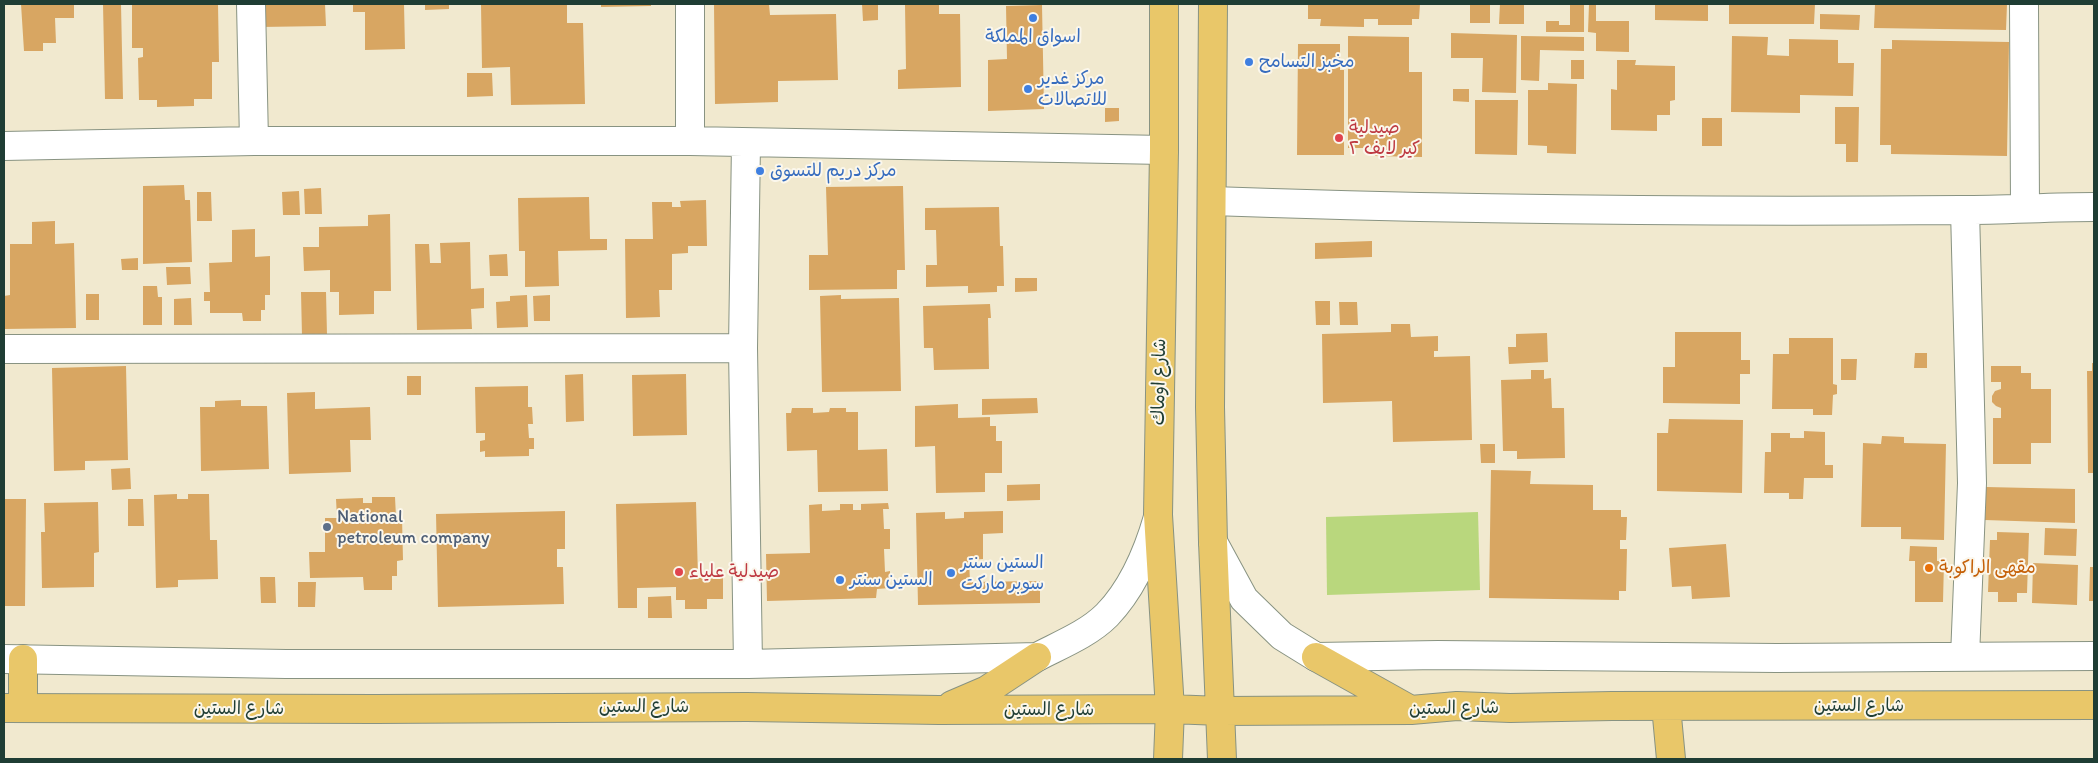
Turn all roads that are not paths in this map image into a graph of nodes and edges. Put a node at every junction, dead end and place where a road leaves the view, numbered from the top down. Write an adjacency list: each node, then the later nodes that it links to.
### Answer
1 (251, 4): 6 (street)
2 (690, 4): 7 (street)
3 (1164, 4): 10 (main road, شارع اوماك)
4 (1213, 4): 11 (main road)
5 (2024, 4): 12 (street)
6 (254, 141): 7 (street); 9 (street)
7 (690, 141): 8 (street)
8 (746, 143): 10 (street); 15 (street)
9 (4, 146)
10 (1164, 150): 17 (main road, شارع اوماك)
11 (1212, 201): 14 (street); 18 (main road)
12 (2025, 207): 13 (street); 14 (street)
13 (2094, 207)
14 (1965, 210): 22 (street)
15 (743, 348): 16 (street); 24 (street)
16 (4, 349)
17 (1158, 515): 19 (street); 28 (main road, شارع اوماك)
18 (1213, 542): 21 (street); 31 (main road)
19 (1037, 656): 24 (street); 29 (main road)
20 (2094, 656): 22 (street)
21 (1316, 657): 22 (street); 30 (main road)
22 (1965, 657)
23 (14, 659): 24 (street); 27 (main road)
24 (748, 664)
25 (2094, 704): 26 (main road, شارع الستين)
26 (1666, 706): 30 (main road, شارع الستين); 34 (main road)
27 (13, 708): 29 (main road, شارع الستين)
28 (1170, 709): 29 (main road, شارع الستين); 31 (main road, شارع الستين); 32 (main road, شارع اوماك)
29 (940, 710)
30 (1410, 710): 31 (main road, شارع الستين)
31 (1221, 711): 33 (main road)
32 (1168, 759)
33 (1222, 759)
34 (1671, 759)

